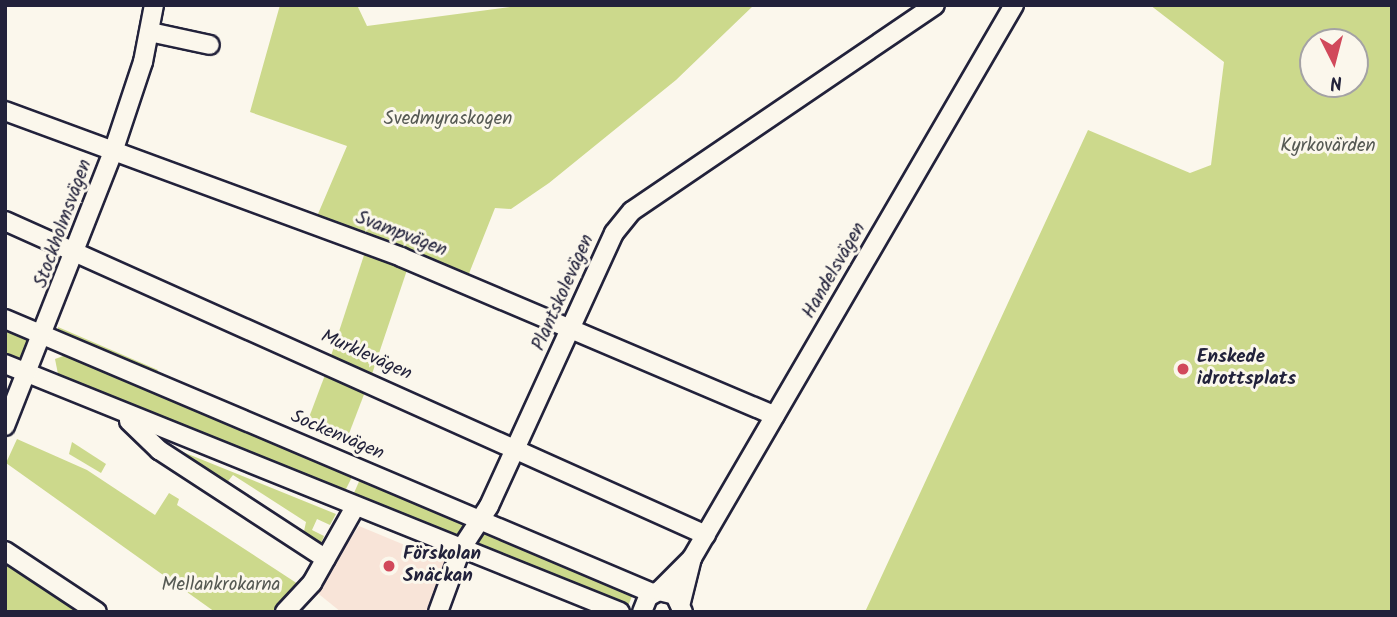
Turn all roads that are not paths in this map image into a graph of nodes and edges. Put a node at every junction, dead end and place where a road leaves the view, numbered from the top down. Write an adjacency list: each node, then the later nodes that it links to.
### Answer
1 (153, 5): 4 (street, Stockholmsvägen)
2 (935, 5): 11 (street, Plantskolevägen)
3 (1014, 5): 16 (street, Handelsvägen)
4 (150, 32): 5 (street); 7 (street, Stockholmsvägen)
5 (210, 45)
6 (5, 111): 7 (street, Svampvägen)
7 (114, 149): 9 (street, Stockholmsvägen); 11 (street, Svampvägen)
8 (5, 221): 9 (street, Murklevägen)
9 (77, 250): 12 (street, Stockholmsvägen); 18 (street, Murklevägen)
10 (5, 319): 12 (street, Sockenvägen)
11 (574, 326): 16 (street, Svampvägen); 18 (street, Plantskolevägen)
12 (43, 336): 14 (street, Stockholmsvägen); 20 (street, Sockenvägen)
13 (5, 363): 14 (street)
14 (29, 373): 15 (street); 17 (street, Stockholmsvägen)
15 (119, 411): 19 (street); 25 (street)
16 (775, 416): 21 (street, Handelsvägen)
17 (5, 426)
18 (517, 446): 20 (street, Plantskolevägen); 21 (street, Murklevägen)
19 (355, 507): 22 (street); 25 (street)
20 (475, 520): 22 (street, Plantskolevägen); 26 (street, Sockenvägen)
21 (706, 535): 24 (street, Handelsvägen)
22 (461, 549): 30 (street, Plantskolevägen); 31 (street)
23 (5, 551): 28 (street)
24 (692, 558): 26 (street, Handelsvägen); 27 (street, Handelsvägen)
25 (326, 559): 29 (street)
26 (656, 592): 27 (street, Sockenvägen); 32 (street)
27 (685, 608)
28 (97, 612)
29 (285, 612)
30 (438, 612)
31 (620, 612)
32 (642, 612)

